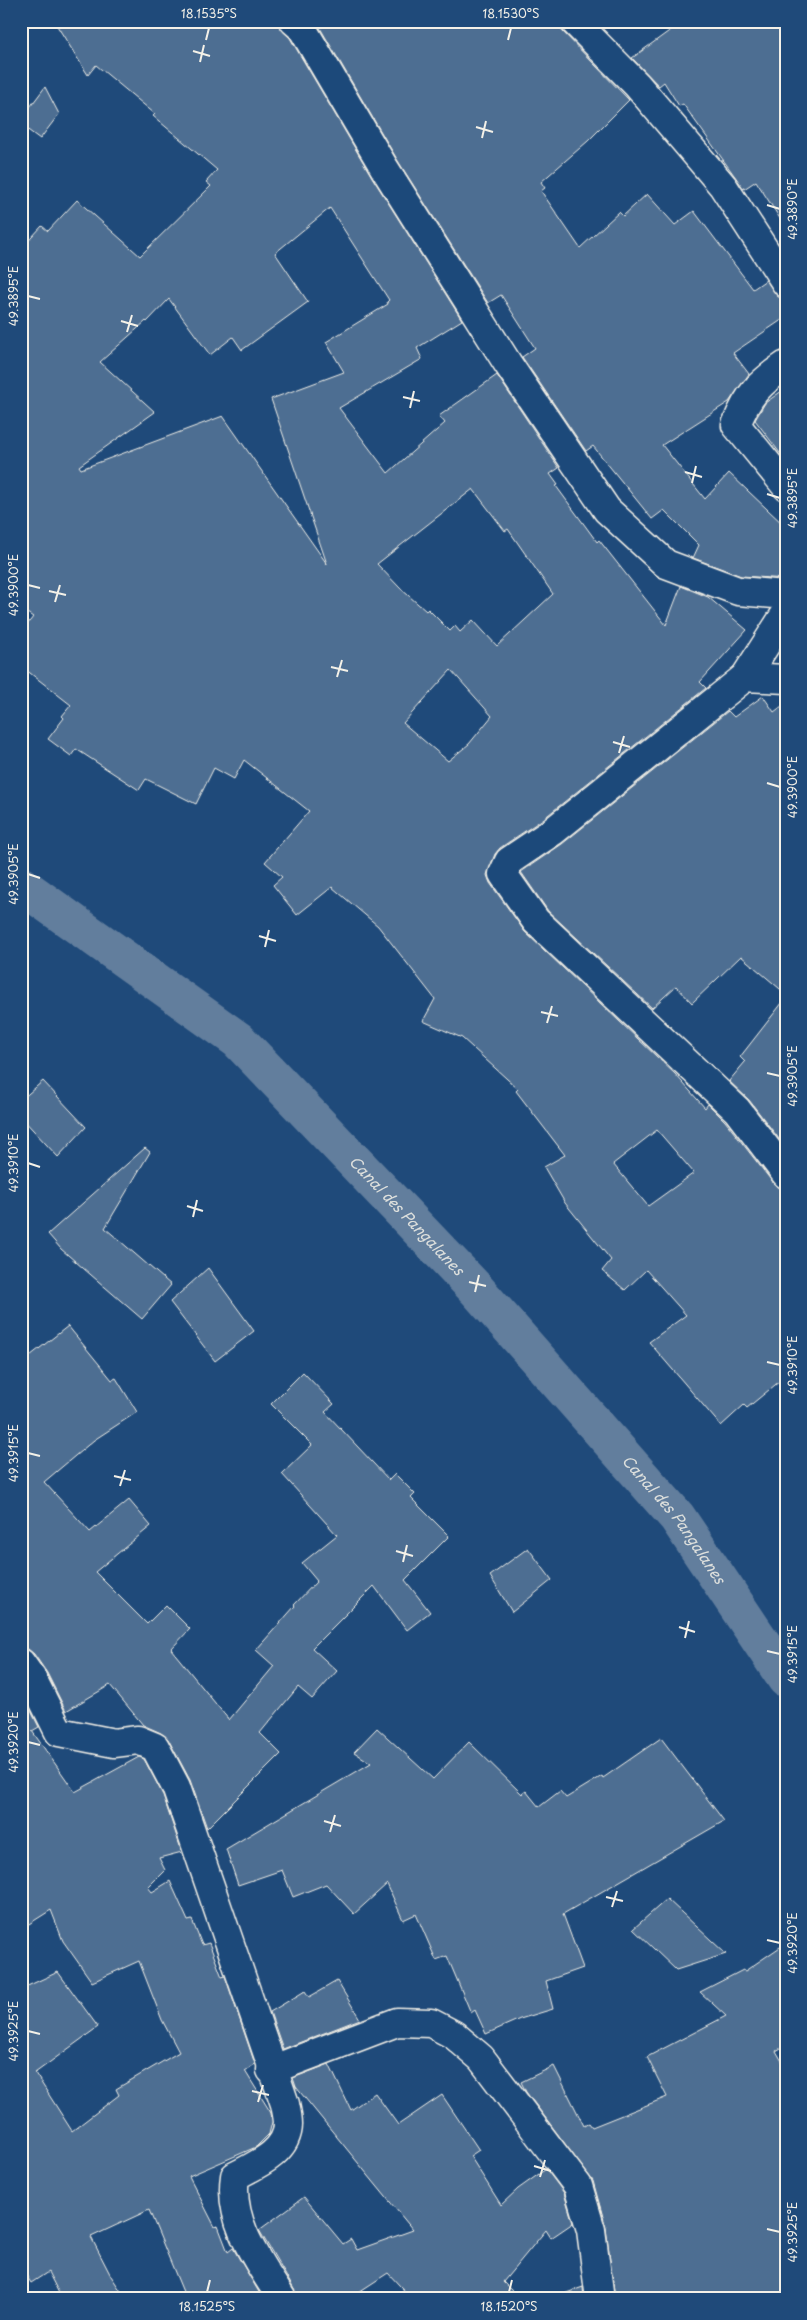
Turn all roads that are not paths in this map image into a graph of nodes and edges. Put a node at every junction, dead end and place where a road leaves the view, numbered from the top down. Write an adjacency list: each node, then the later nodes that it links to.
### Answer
1 (294, 21): 6 (street)
2 (574, 21): 3 (street)
3 (786, 283)
4 (786, 365): 5 (street)
5 (786, 486)
6 (786, 595)
7 (786, 613): 8 (street)
8 (745, 677): 9 (street); 10 (street)
9 (786, 679)
10 (786, 1174)
11 (21, 1663): 12 (street)
12 (271, 2070): 13 (street); 14 (street)
13 (282, 2299)
14 (600, 2299)

